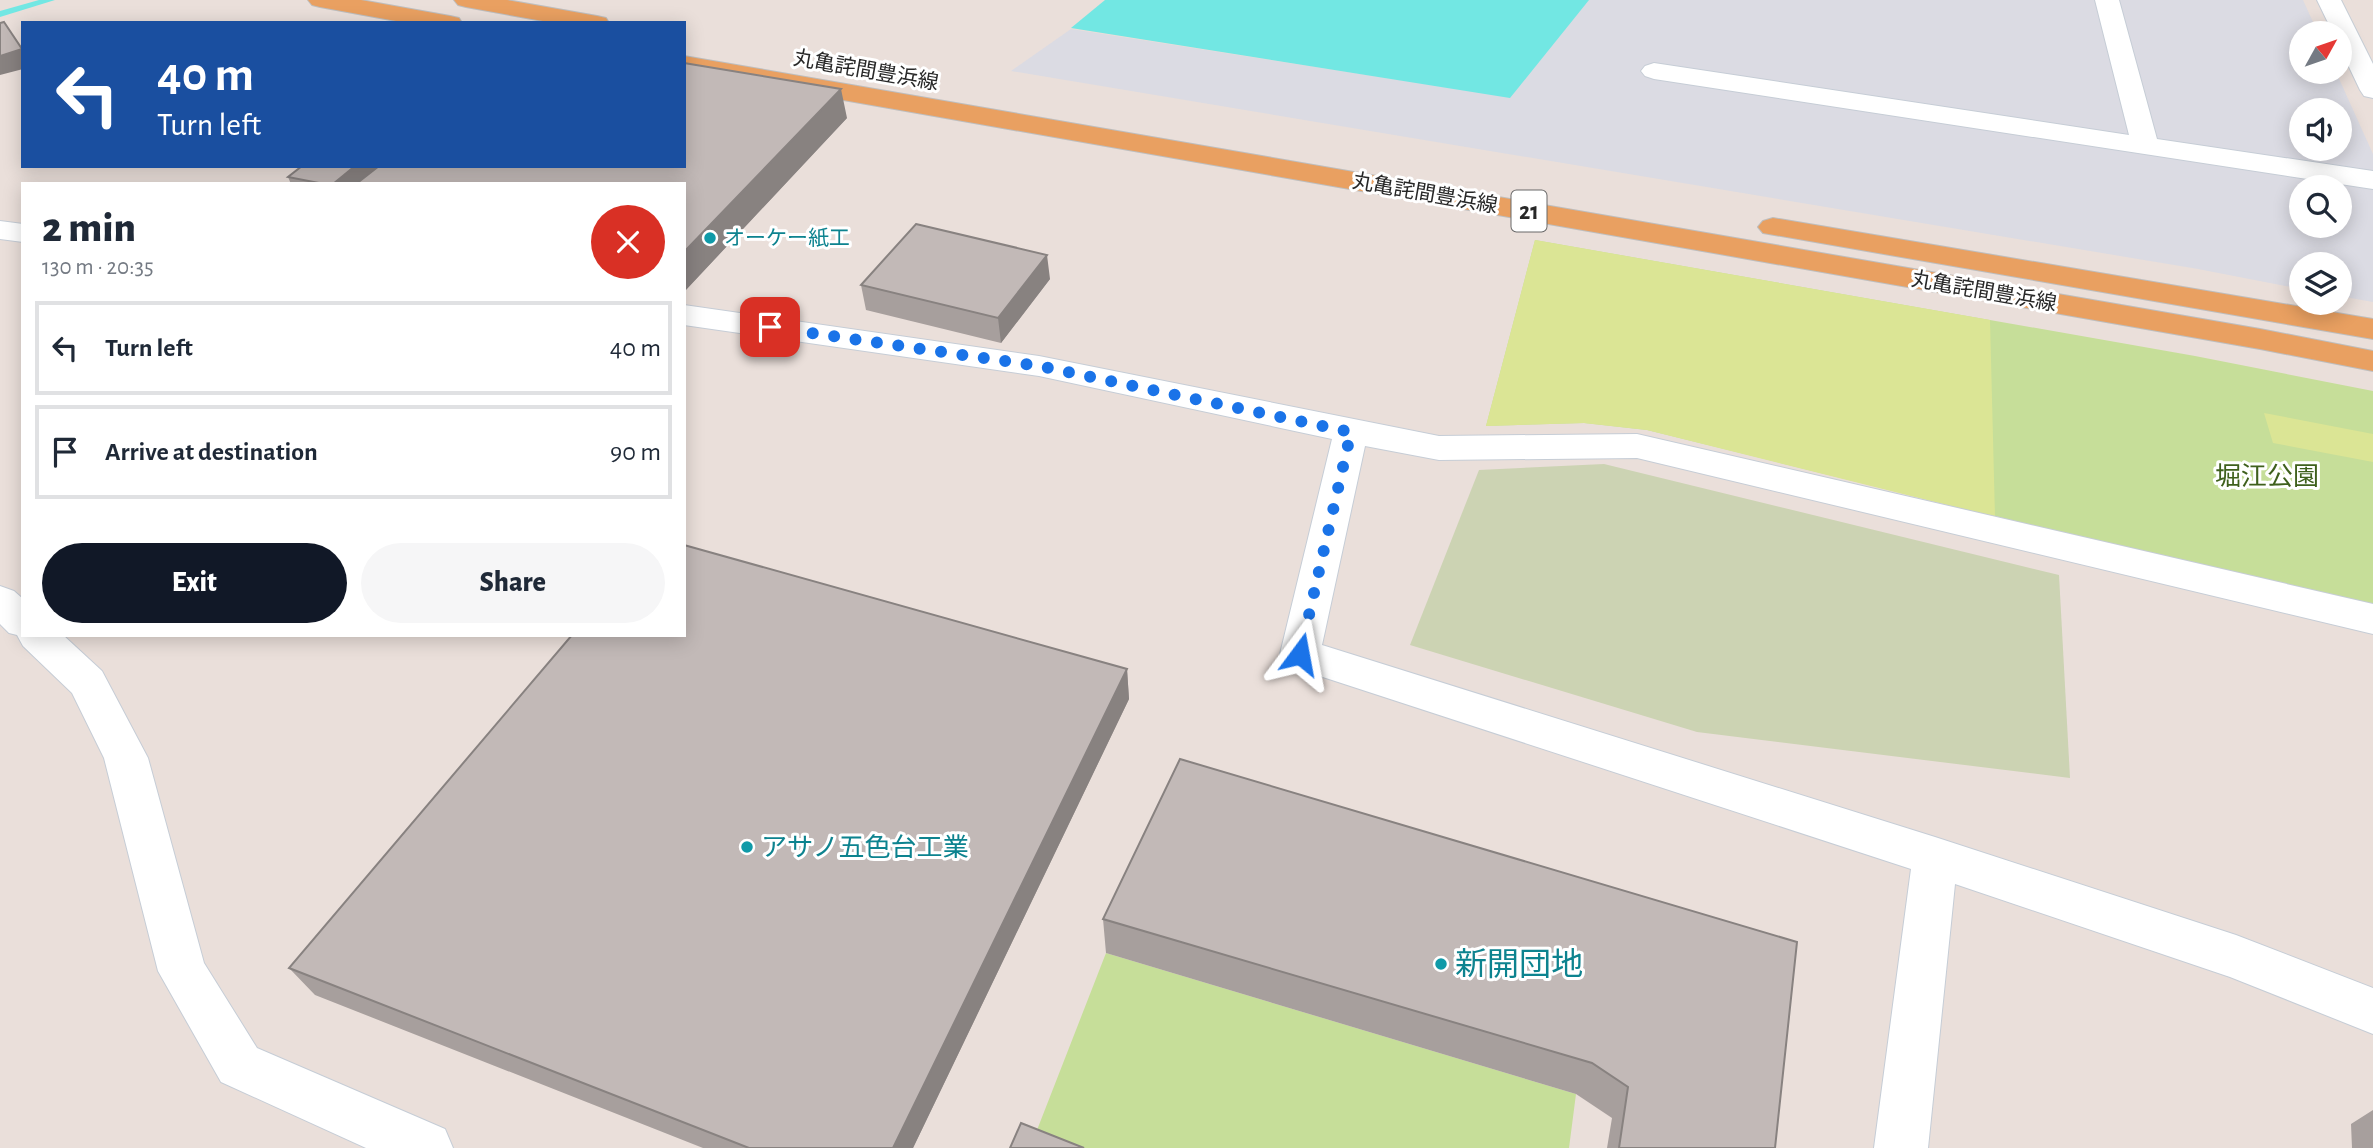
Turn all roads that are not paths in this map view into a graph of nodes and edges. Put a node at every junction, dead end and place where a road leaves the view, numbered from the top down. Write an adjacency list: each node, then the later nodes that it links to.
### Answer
1 (320, 0): 5 (main road)
2 (466, 0): 6 (main road)
3 (2107, 0): 11 (street)
4 (2329, 0): 10 (street)
5 (439, 21)
6 (586, 21)
7 (686, 38): 16 (main road, 丸亀詫間豊浜線 / 21)
8 (686, 64): 17 (main road, 丸亀詫間豊浜線 / 21)
9 (1654, 71): 11 (street)
10 (2373, 90)
11 (2146, 145): 12 (street)
12 (2373, 180)
13 (0, 230): 14 (street)
14 (21, 233)
15 (686, 315): 18 (street)
16 (2373, 329)
17 (2373, 361)
18 (1351, 432): 20 (street); 23 (street)
19 (0, 601): 21 (street)
20 (2373, 619)
21 (21, 620)
22 (39, 637): 25 (street)
23 (1935, 857): 24 (street); 26 (street)
24 (2373, 1011)
25 (426, 1148)
26 (1901, 1148)

